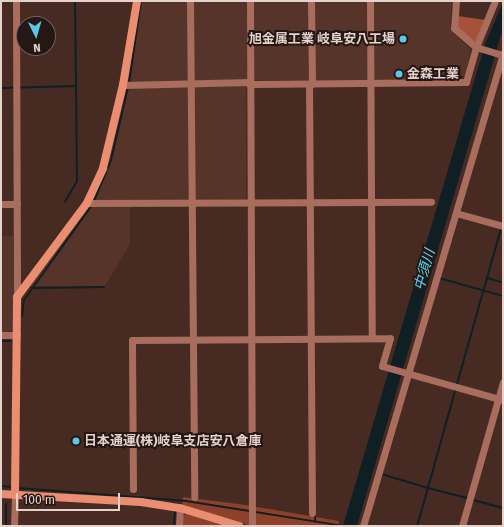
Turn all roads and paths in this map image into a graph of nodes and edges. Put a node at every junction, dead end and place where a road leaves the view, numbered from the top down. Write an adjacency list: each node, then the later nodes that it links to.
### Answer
1 (16, 1): 23 (street)
2 (137, 1): 15 (street)
3 (190, 1): 11 (street)
4 (250, 1): 12 (street)
5 (310, 1): 14 (street)
6 (370, 1): 13 (street)
7 (456, 1): 9 (street)
8 (495, 1): 9 (street)
9 (478, 48): 10 (street); 13 (street)
10 (502, 54): 24 (street)
11 (190, 82): 12 (street); 15 (street); 19 (street)
12 (250, 83): 14 (street); 20 (street)
13 (370, 83): 14 (street); 16 (street)
14 (310, 84): 21 (street)
15 (123, 85): 18 (street)
16 (371, 202): 17 (street); 21 (street); 29 (street)
17 (431, 202)
18 (87, 203): 19 (street); 26 (street)
19 (191, 203): 20 (street); 32 (street)
20 (249, 203): 21 (street); 30 (street)
21 (310, 203): 31 (street)
22 (1, 204): 23 (street)
23 (17, 204): 26 (street)
24 (456, 213): 25 (street); 33 (street)
25 (503, 226)
26 (17, 297): 28 (street)
27 (1, 335): 28 (street)
28 (17, 335): 36 (street)
29 (372, 338): 31 (street); 33 (street)
30 (251, 339): 31 (street); 32 (street); 45 (street)
31 (310, 339): 41 (street)
32 (193, 340): 37 (street); 39 (street)
33 (406, 373): 35 (street); 46 (street)
34 (503, 382): 35 (street)
35 (501, 400): 47 (street)
36 (16, 490): 38 (street); 40 (street); 42 (street)
37 (133, 490)
38 (1, 494)
39 (194, 497)
40 (180, 508): 43 (street); 44 (street)
41 (312, 513)
42 (14, 526)
43 (179, 526)
44 (239, 526)
45 (252, 526)
46 (363, 526)
47 (462, 526)

